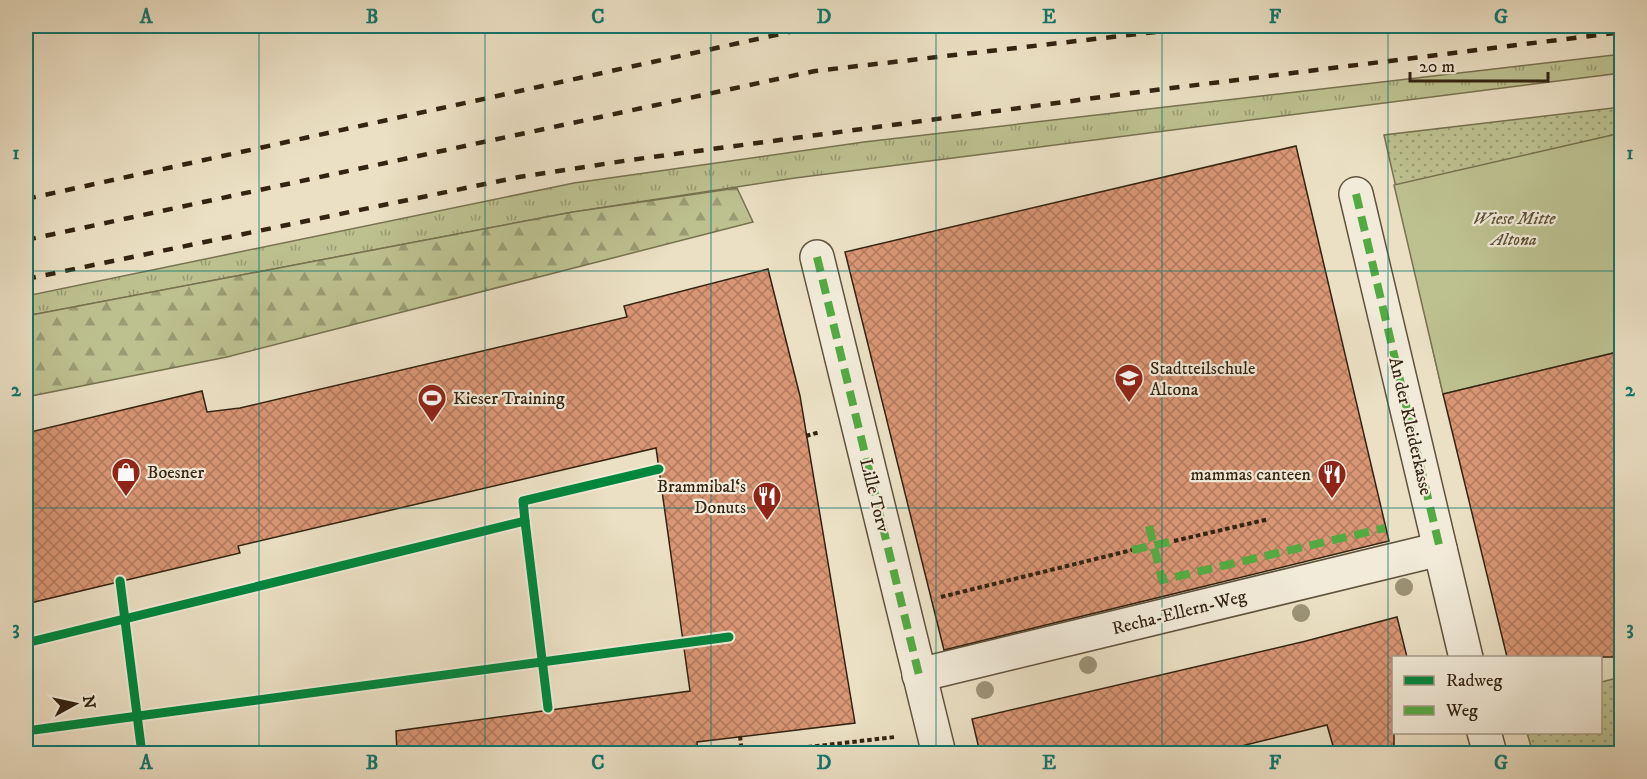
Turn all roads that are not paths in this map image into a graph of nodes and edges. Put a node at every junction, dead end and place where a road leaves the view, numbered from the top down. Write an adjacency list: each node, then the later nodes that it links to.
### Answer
1 (1356, 194): 3 (street, An der Kleiderkasse)
2 (818, 257): 5 (street, Lille Torv)
3 (1440, 549): 4 (street, An der Kleiderkasse); 5 (street, Recha-Ellern-Weg)
4 (1466, 656)
5 (919, 675): 7 (street, Lille Torv)
6 (1485, 734): 8 (street)
7 (937, 743)
8 (1490, 753)

